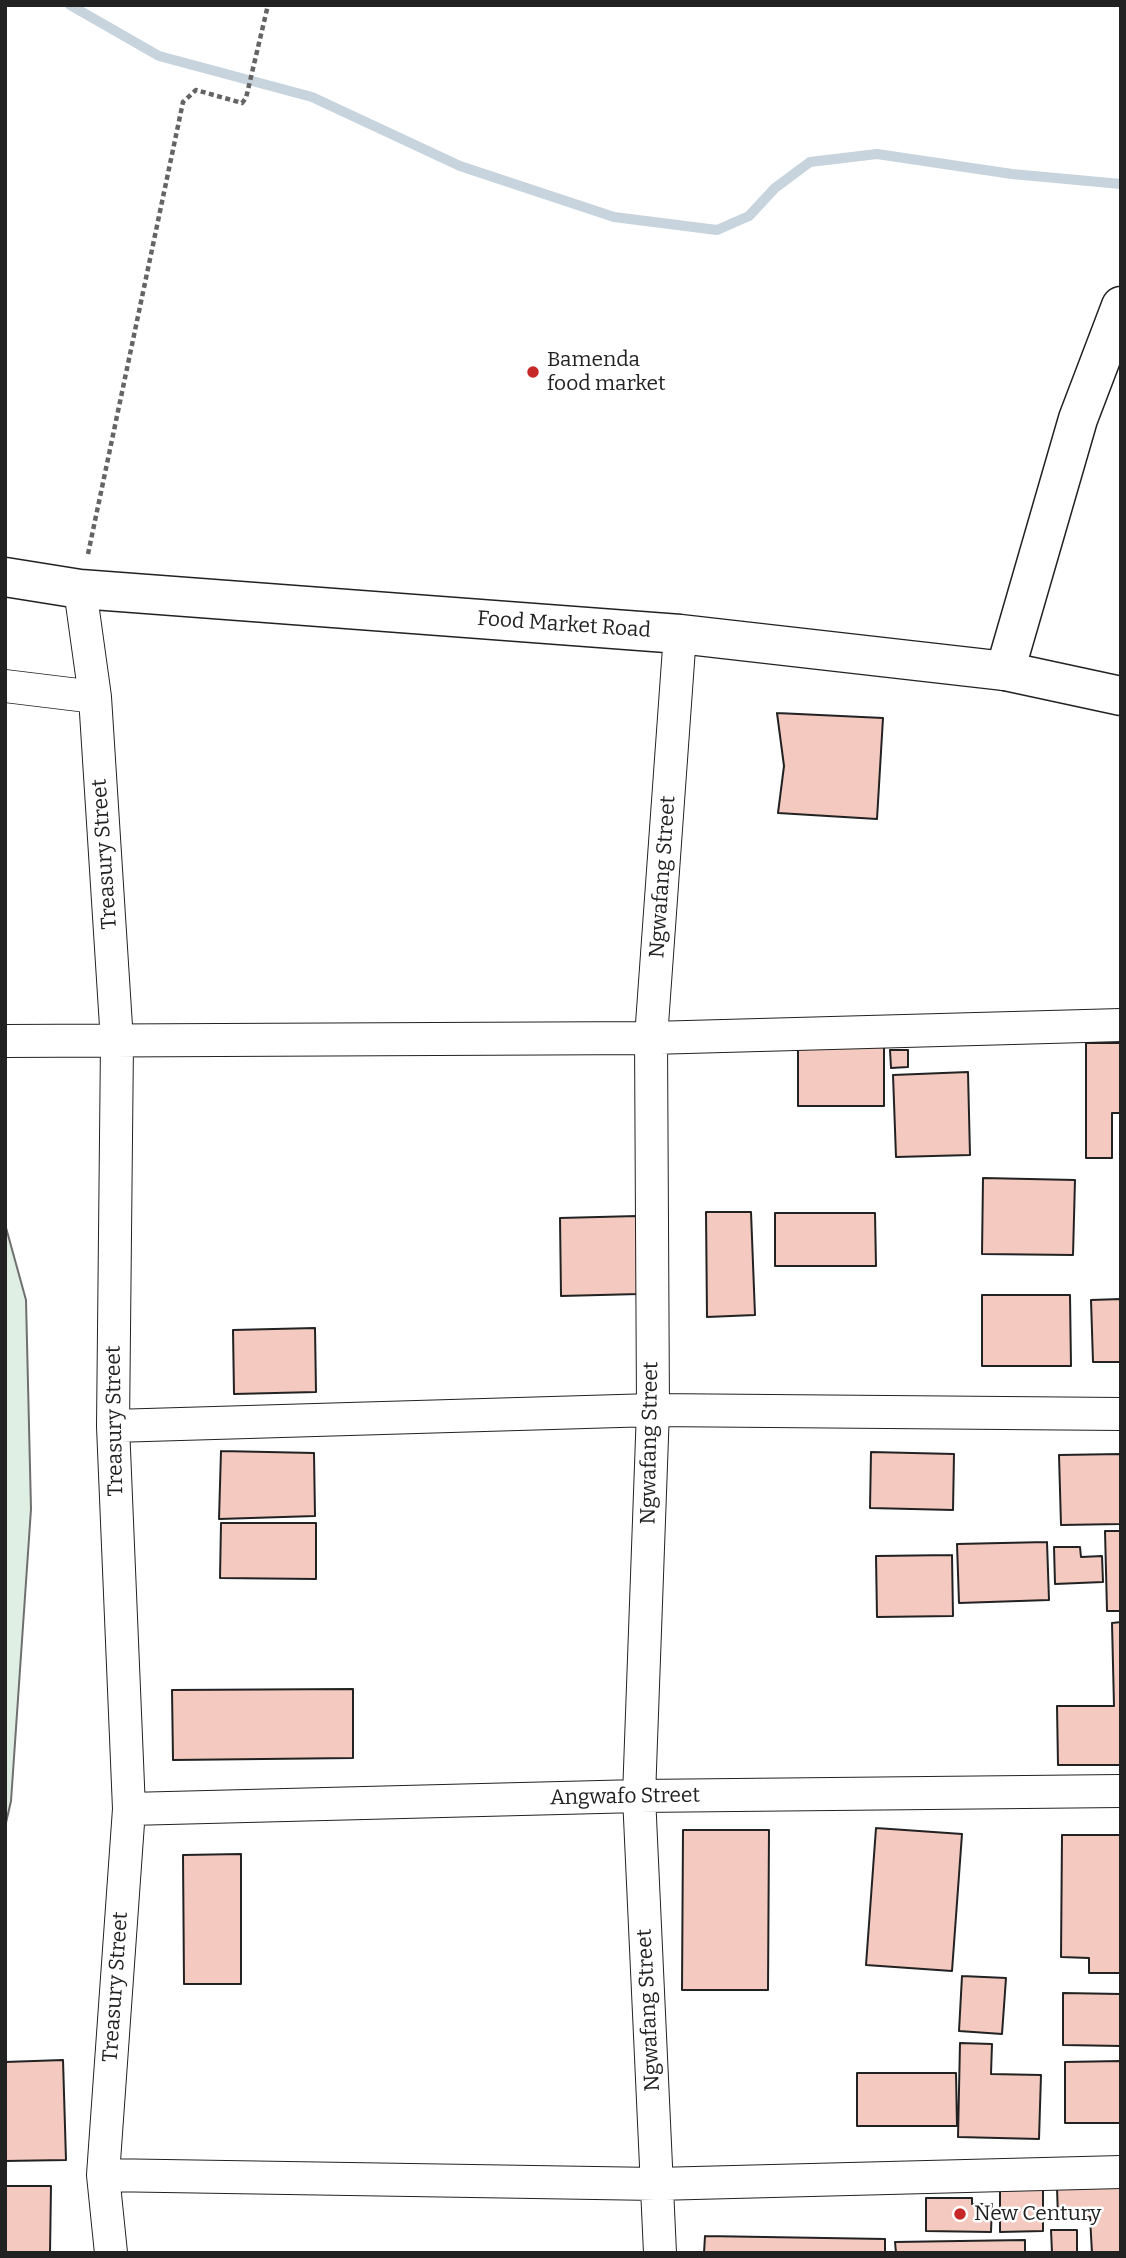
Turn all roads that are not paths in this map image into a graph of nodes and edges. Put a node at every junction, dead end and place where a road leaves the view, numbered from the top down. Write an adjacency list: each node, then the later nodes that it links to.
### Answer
1 (1121, 306): 5 (main road)
2 (5, 577): 3 (main road, Food Market Road)
3 (80, 589): 4 (main road, Food Market Road); 8 (street, Treasury Street)
4 (680, 634): 5 (main road, Food Market Road); 10 (street, Ngwafang Street)
5 (1004, 671): 7 (main road, Food Market Road)
6 (5, 686): 8 (street)
7 (1121, 695)
8 (94, 697): 12 (street, Treasury Street)
9 (1121, 1025): 10 (street)
10 (651, 1038): 12 (street); 13 (street, Ngwafang Street)
11 (5, 1041): 12 (street)
12 (117, 1042): 15 (street, Treasury Street)
13 (653, 1410): 14 (street); 15 (street); 17 (street, Ngwafang Street)
14 (1121, 1414)
15 (113, 1426): 18 (street, Treasury Street)
16 (1121, 1791): 17 (street, Angwafo Street)
17 (639, 1796): 18 (street, Angwafo Street); 21 (street, Ngwafang Street)
18 (129, 1810): 20 (street, Treasury Street)
19 (1121, 2172): 21 (street)
20 (103, 2175): 21 (street); 22 (street, Treasury Street)
21 (656, 2184): 23 (street, Ngwafang Street)
22 (111, 2253)
23 (660, 2253)

